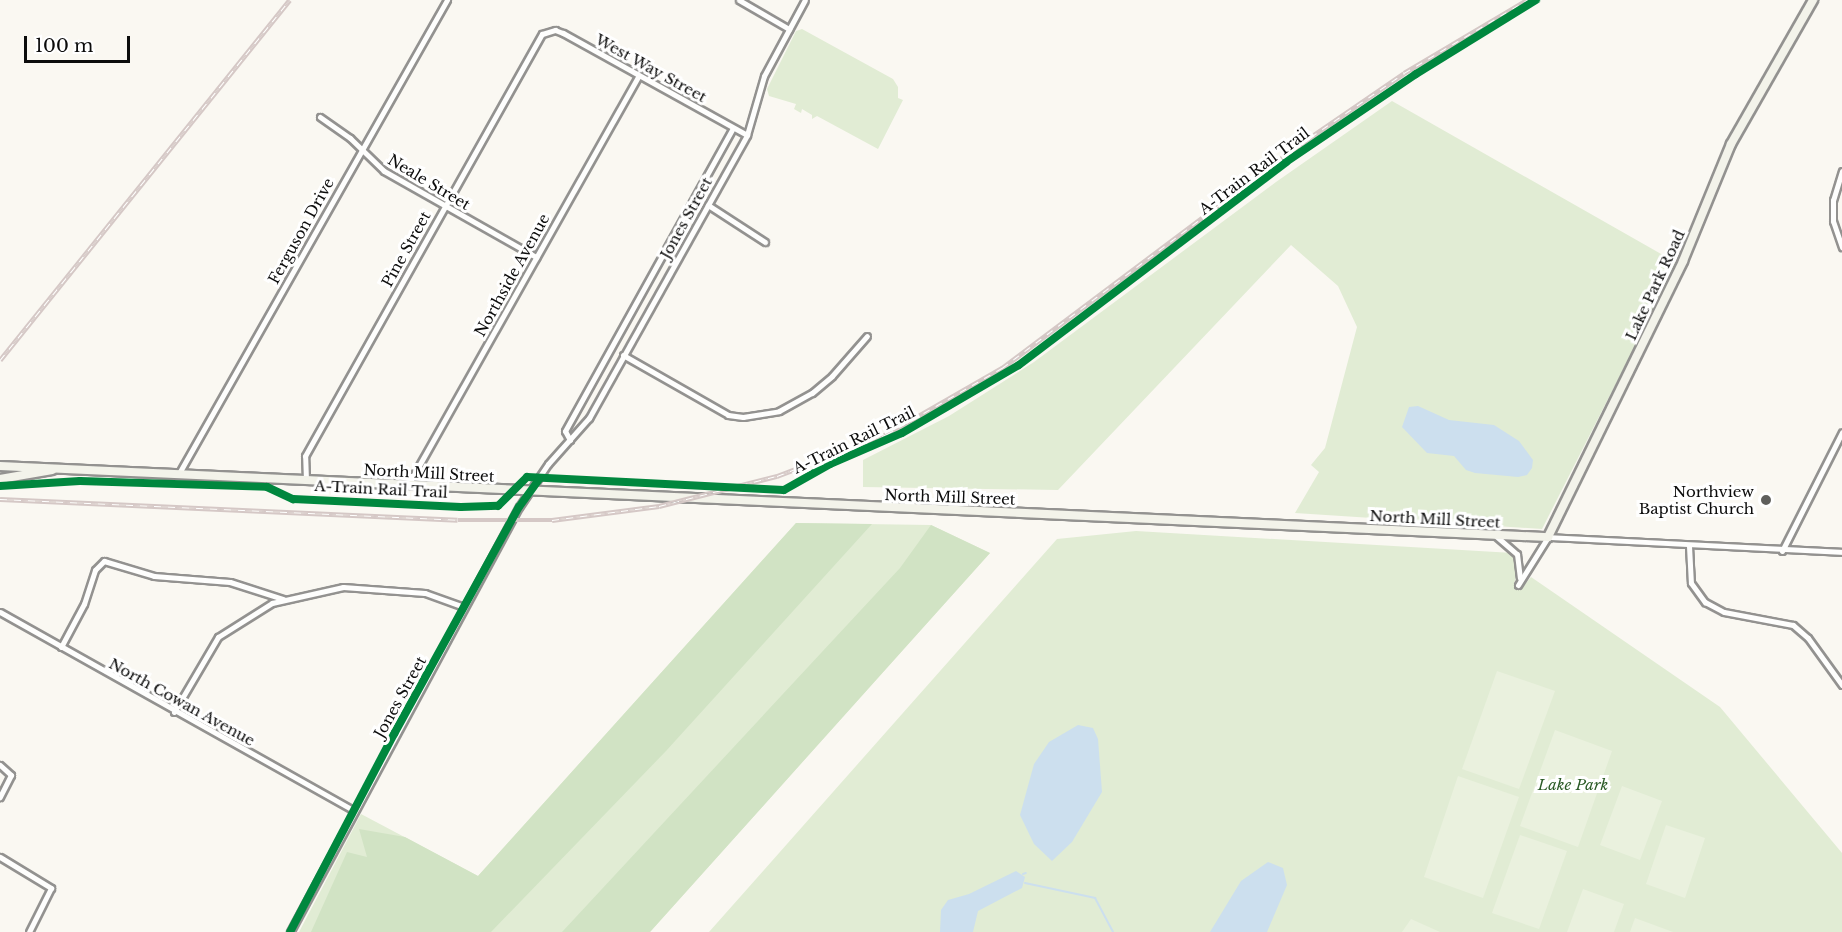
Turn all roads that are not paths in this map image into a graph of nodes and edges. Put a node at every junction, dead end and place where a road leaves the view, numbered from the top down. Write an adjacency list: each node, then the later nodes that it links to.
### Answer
1 (447, 0): 11 (street, Ferguson Drive)
2 (739, 0): 5 (street)
3 (805, 0): 5 (street, Jones Street)
4 (1813, 0): 30 (main road, Lake Park Road)
5 (789, 29): 10 (street, Jones Street)
6 (542, 34): 7 (street, West Way Street); 14 (street, Pine Street)
7 (638, 76): 9 (street, West Way Street); 17 (street, Northside Avenue)
8 (320, 117): 11 (street, Neale Street)
9 (733, 128): 10 (street, West Way Street); 21 (street, Jones Street)
10 (747, 135): 13 (street, Jones Street)
11 (363, 153): 14 (street, Neale Street); 24 (street, Ferguson Drive)
12 (1842, 171): 16 (street)
13 (708, 205): 15 (street); 19 (street, Jones Street)
14 (444, 206): 17 (street, Neale Street); 26 (street, Pine Street)
15 (765, 242)
16 (1842, 247)
17 (536, 256): 27 (street, Northside Avenue)
18 (867, 336): 19 (street)
19 (623, 356): 21 (street, Jones Street)
20 (1842, 432): 32 (street)
21 (570, 440): 28 (street, Jones Street)
22 (0, 466): 23 (main road, North Mill Street)
23 (57, 468): 24 (main road, North Mill Street); 25 (main road, North Mill Street)
24 (178, 475): 26 (main road, North Mill Street)
25 (0, 479)
26 (306, 480): 27 (main road, North Mill Street)
27 (407, 486): 28 (main road, North Mill Street)
28 (530, 491): 29 (main road, North Mill Street); 35 (street, Jones Street)
29 (1496, 536): 30 (main road, North Mill Street); 30 (street, Lake Park Road)
30 (1548, 537): 31 (street, North Mill Street)
31 (1689, 546): 32 (street, North Mill Street); 38 (street)
32 (1782, 551): 33 (street, North Mill Street)
33 (1842, 552)
34 (283, 599): 35 (street); 37 (street); 39 (street)
35 (464, 608): 42 (street, Jones Street)
36 (0, 612): 37 (street, North Cowan Avenue)
37 (61, 647): 39 (street, North Cowan Avenue)
38 (1842, 685)
39 (174, 712): 42 (street, North Cowan Avenue)
40 (0, 765): 41 (street)
41 (0, 797)
42 (354, 810): 45 (street, Jones Street)
43 (0, 857): 44 (street)
44 (29, 932)
45 (290, 932)

